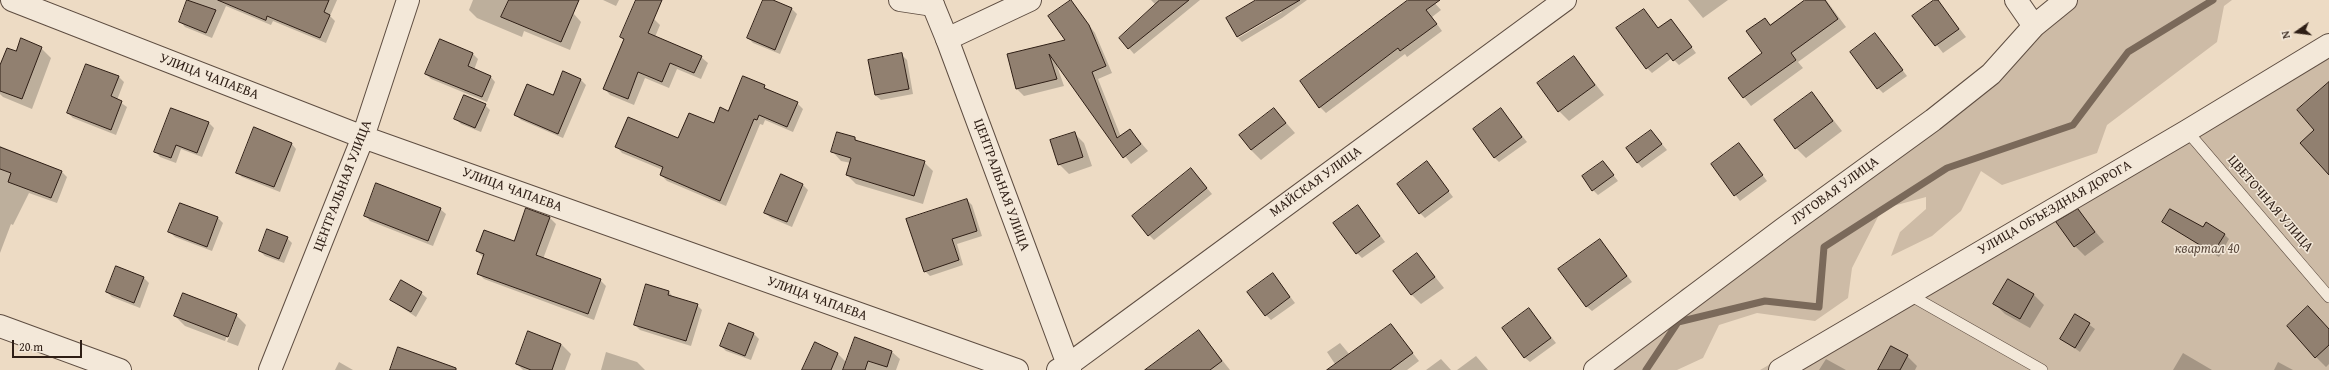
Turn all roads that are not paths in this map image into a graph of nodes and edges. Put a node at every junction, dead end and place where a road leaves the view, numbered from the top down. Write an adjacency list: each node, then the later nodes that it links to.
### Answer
1 (12, 0): 13 (street, УЛИЦА ЧАПАЕВА)
2 (408, 0): 13 (street, ЦЕНТРАЛЬНАЯ УЛИЦА)
3 (900, 0): 8 (street)
4 (1030, 0): 10 (street)
5 (1565, 0): 17 (street, МАЙСКАЯ УЛИЦА)
6 (2016, 0): 9 (street)
7 (2066, 0): 9 (street, ЛУГОВАЯ УЛИЦА)
8 (932, 2): 10 (street, ЦЕНТРАЛЬНАЯ УЛИЦА)
9 (2034, 26): 21 (street, ЛУГОВАЯ УЛИЦА)
10 (947, 39): 17 (street, ЦЕНТРАЛЬНАЯ УЛИЦА)
11 (2329, 45): 12 (street, УЛИЦА ОБЪЕЗДНАЯ ДОРОГА)
12 (2188, 131): 14 (street, УЛИЦА ОБЪЕЗДНАЯ ДОРОГА); 15 (lane, ЦВЕТОЧНАЯ УЛИЦА)
13 (363, 137): 19 (street, ЦЕНТРАЛЬНАЯ УЛИЦА); 20 (street, УЛИЦА ЧАПАЕВА)
14 (1908, 294): 22 (street, УЛИЦА ОБЪЕЗДНАЯ ДОРОГА); 23 (lane)
15 (2329, 297)
16 (0, 326): 18 (street)
17 (1065, 368)
18 (120, 370)
19 (270, 370)
20 (1017, 370)
21 (1595, 370)
22 (1780, 370)
23 (2042, 370)

